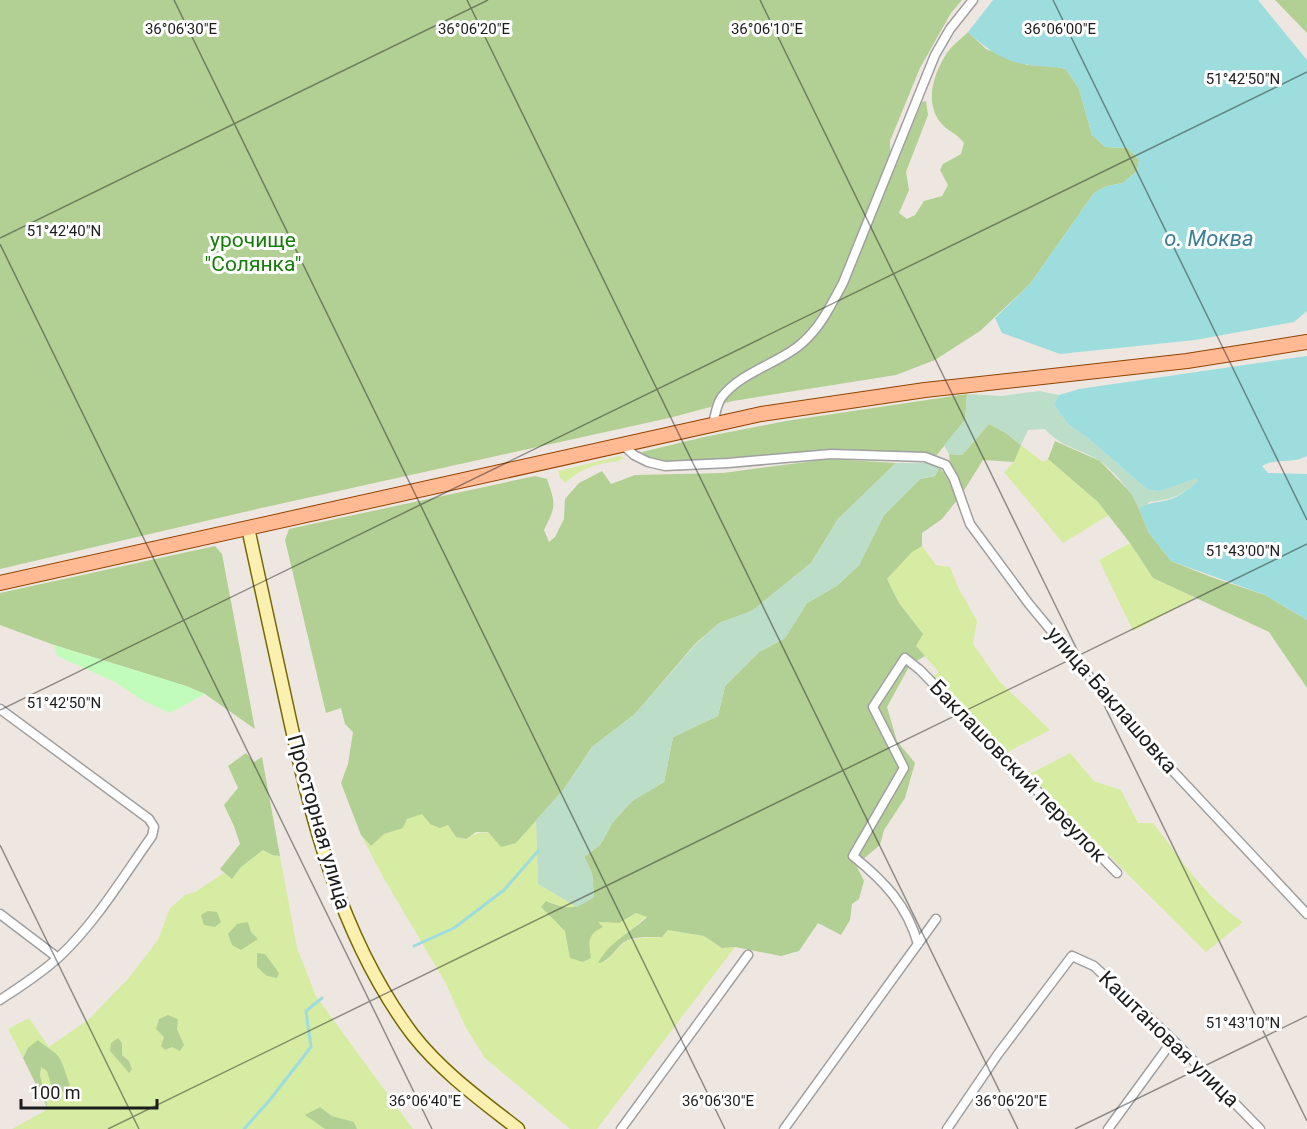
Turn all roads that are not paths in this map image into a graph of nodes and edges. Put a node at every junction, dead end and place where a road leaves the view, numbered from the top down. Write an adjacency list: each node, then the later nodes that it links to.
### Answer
1 (973, 0): 3 (street)
2 (1307, 342): 3 (main road)
3 (713, 425): 4 (main road)
4 (623, 445): 5 (main road); 10 (street, улица Баклашовка)
5 (248, 528): 6 (main road); 17 (main road, Просторная улица)
6 (0, 583)
7 (0, 709): 14 (street)
8 (1117, 873): 12 (street, Баклашовский переулок)
9 (0, 914): 14 (street)
10 (1307, 914)
11 (936, 919): 12 (street)
12 (918, 944): 19 (street)
13 (748, 955): 18 (street)
14 (58, 958): 15 (street)
15 (0, 1000)
16 (1173, 1040): 20 (street, Каштановая улица); 21 (street); 22 (street, Каштановая улица)
17 (518, 1129)
18 (621, 1129)
19 (784, 1129)
20 (946, 1129)
21 (1108, 1129)
22 (1260, 1129)

